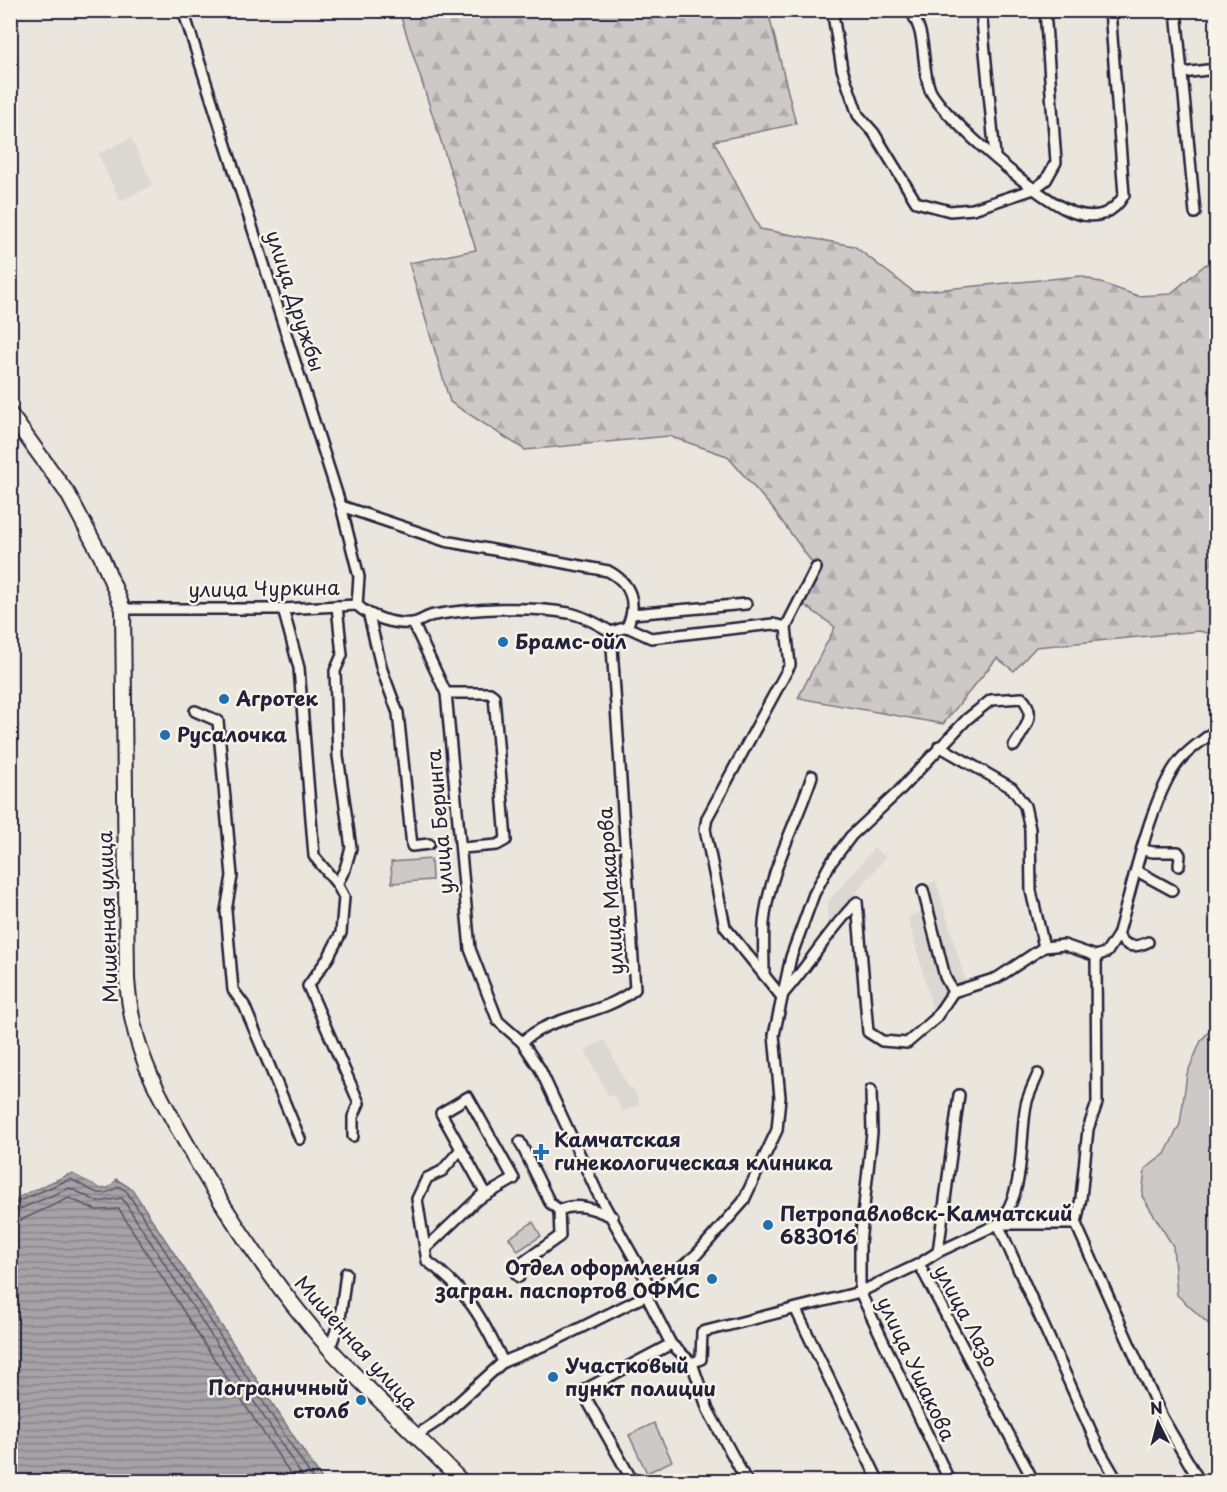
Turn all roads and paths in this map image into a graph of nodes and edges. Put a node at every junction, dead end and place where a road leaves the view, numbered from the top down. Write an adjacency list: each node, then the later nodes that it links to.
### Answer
1 (183, 10): 14 (street, улица Дружбы)
2 (837, 10): 11 (street)
3 (911, 10): 10 (street)
4 (981, 10): 10 (street)
5 (1045, 10): 11 (street)
6 (1110, 10): 11 (street)
7 (1176, 10): 9 (street)
8 (1216, 69): 9 (street)
9 (1182, 73): 12 (street)
10 (995, 156): 11 (street)
11 (1034, 189)
12 (1195, 213)
13 (10, 414): 19 (main road, Мишенная улица)
14 (341, 506): 17 (street, улица Дружбы); 21 (street)
15 (816, 568): 25 (street)
16 (746, 604): 21 (street)
17 (357, 605): 18 (street, улица Чуркина); 22 (street, улица Чуркина)
18 (337, 606): 20 (street, улица Чуркина); 38 (street)
19 (123, 609): 20 (street, улица Чуркина); 70 (main road, Мишенная улица)
20 (283, 609): 38 (street)
21 (632, 614): 24 (street)
22 (369, 616): 23 (street); 33 (street)
23 (413, 623): 26 (street); 27 (street, улица Беринга)
24 (627, 627): 25 (street); 26 (street)
25 (786, 627): 45 (street)
26 (610, 632): 48 (street, улица Макарова)
27 (446, 693): 34 (street, улица Беринга); 34 (street)
28 (195, 711): 53 (street)
29 (1216, 730): 35 (street)
30 (939, 746): 31 (street); 43 (street); 47 (street)
31 (1014, 746)
32 (812, 776): 45 (street)
33 (429, 844)
34 (462, 848): 48 (street, улица Беринга)
35 (1143, 850): 36 (street); 37 (street)
36 (1179, 866)
37 (1137, 871): 40 (street); 41 (street)
38 (337, 884): 52 (street)
39 (923, 890): 46 (street)
40 (1172, 890)
41 (1118, 935): 42 (street); 44 (street)
42 (1148, 942)
43 (1044, 947): 44 (street); 46 (street)
44 (1096, 956): 60 (street)
45 (764, 975): 47 (street)
46 (954, 992): 47 (street)
47 (781, 996): 67 (street)
48 (522, 1042): 58 (street)
49 (1038, 1074): 59 (street)
50 (871, 1090): 66 (street, улица Ушакова)
51 (959, 1095): 62 (street, улица Лазо)
52 (353, 1136)
53 (300, 1139)
54 (520, 1142): 57 (street)
55 (461, 1149): 56 (street); 56 (street); 61 (street)
56 (477, 1200): 61 (street)
57 (559, 1210): 58 (street); 65 (street)
58 (613, 1217): 67 (street)
59 (998, 1224): 60 (street); 62 (street); 80 (street)
60 (1076, 1224): 81 (street)
61 (425, 1248): 71 (street)
62 (938, 1252): 63 (street, улица Лазо)
63 (918, 1263): 66 (street); 79 (street, улица Лазо)
64 (346, 1273): 70 (street)
65 (519, 1277)
66 (860, 1292): 68 (street); 78 (street, улица Ушакова)
67 (650, 1293): 69 (street); 71 (street)
68 (796, 1310): 72 (street); 77 (street)
69 (671, 1344): 72 (street); 75 (street)
70 (330, 1348): 73 (main road, Мишенная улица)
71 (503, 1362): 73 (street)
72 (692, 1363): 76 (street)
73 (415, 1436): 74 (main road, Мишенная улица)
74 (462, 1482)
75 (633, 1482)
76 (747, 1482)
77 (879, 1482)
78 (950, 1482)
79 (1034, 1482)
80 (1118, 1482)
81 (1200, 1482)

